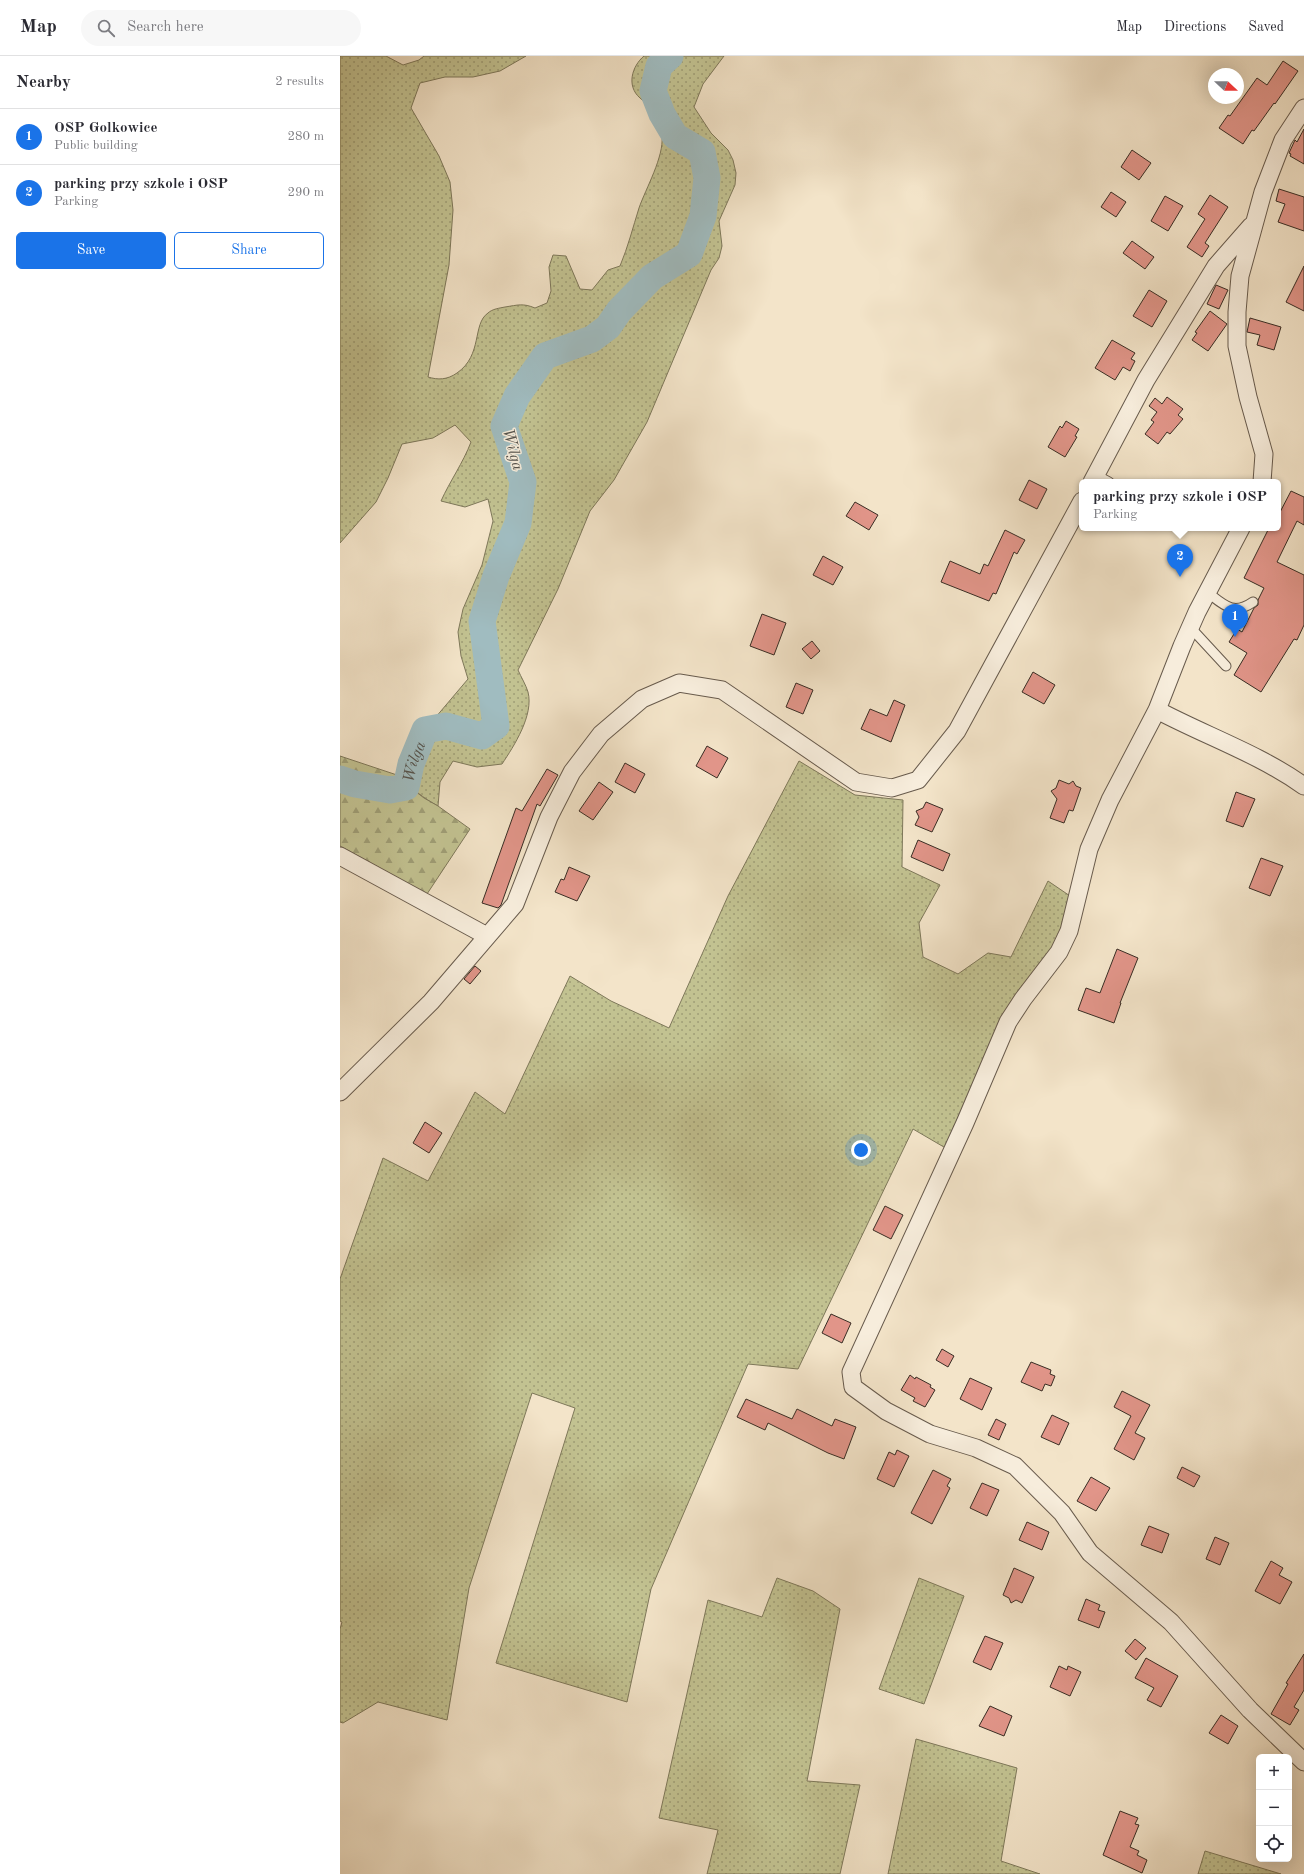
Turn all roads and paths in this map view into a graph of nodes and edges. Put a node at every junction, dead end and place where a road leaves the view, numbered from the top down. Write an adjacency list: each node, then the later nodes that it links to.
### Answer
1 (1304, 108): 2 (street)
2 (1254, 223): 3 (street); 4 (street)
3 (1099, 479)
4 (1262, 479)
5 (1079, 506): 14 (street)
6 (1239, 531): 7 (street)
7 (1207, 592): 8 (lane); 9 (street)
8 (1253, 602)
9 (1190, 627): 10 (lane); 11 (street)
10 (1226, 666)
11 (1157, 710): 12 (street); 16 (street)
12 (1304, 786)
13 (340, 856): 14 (street)
14 (487, 936): 15 (street)
15 (340, 1092)
16 (1304, 1762)

